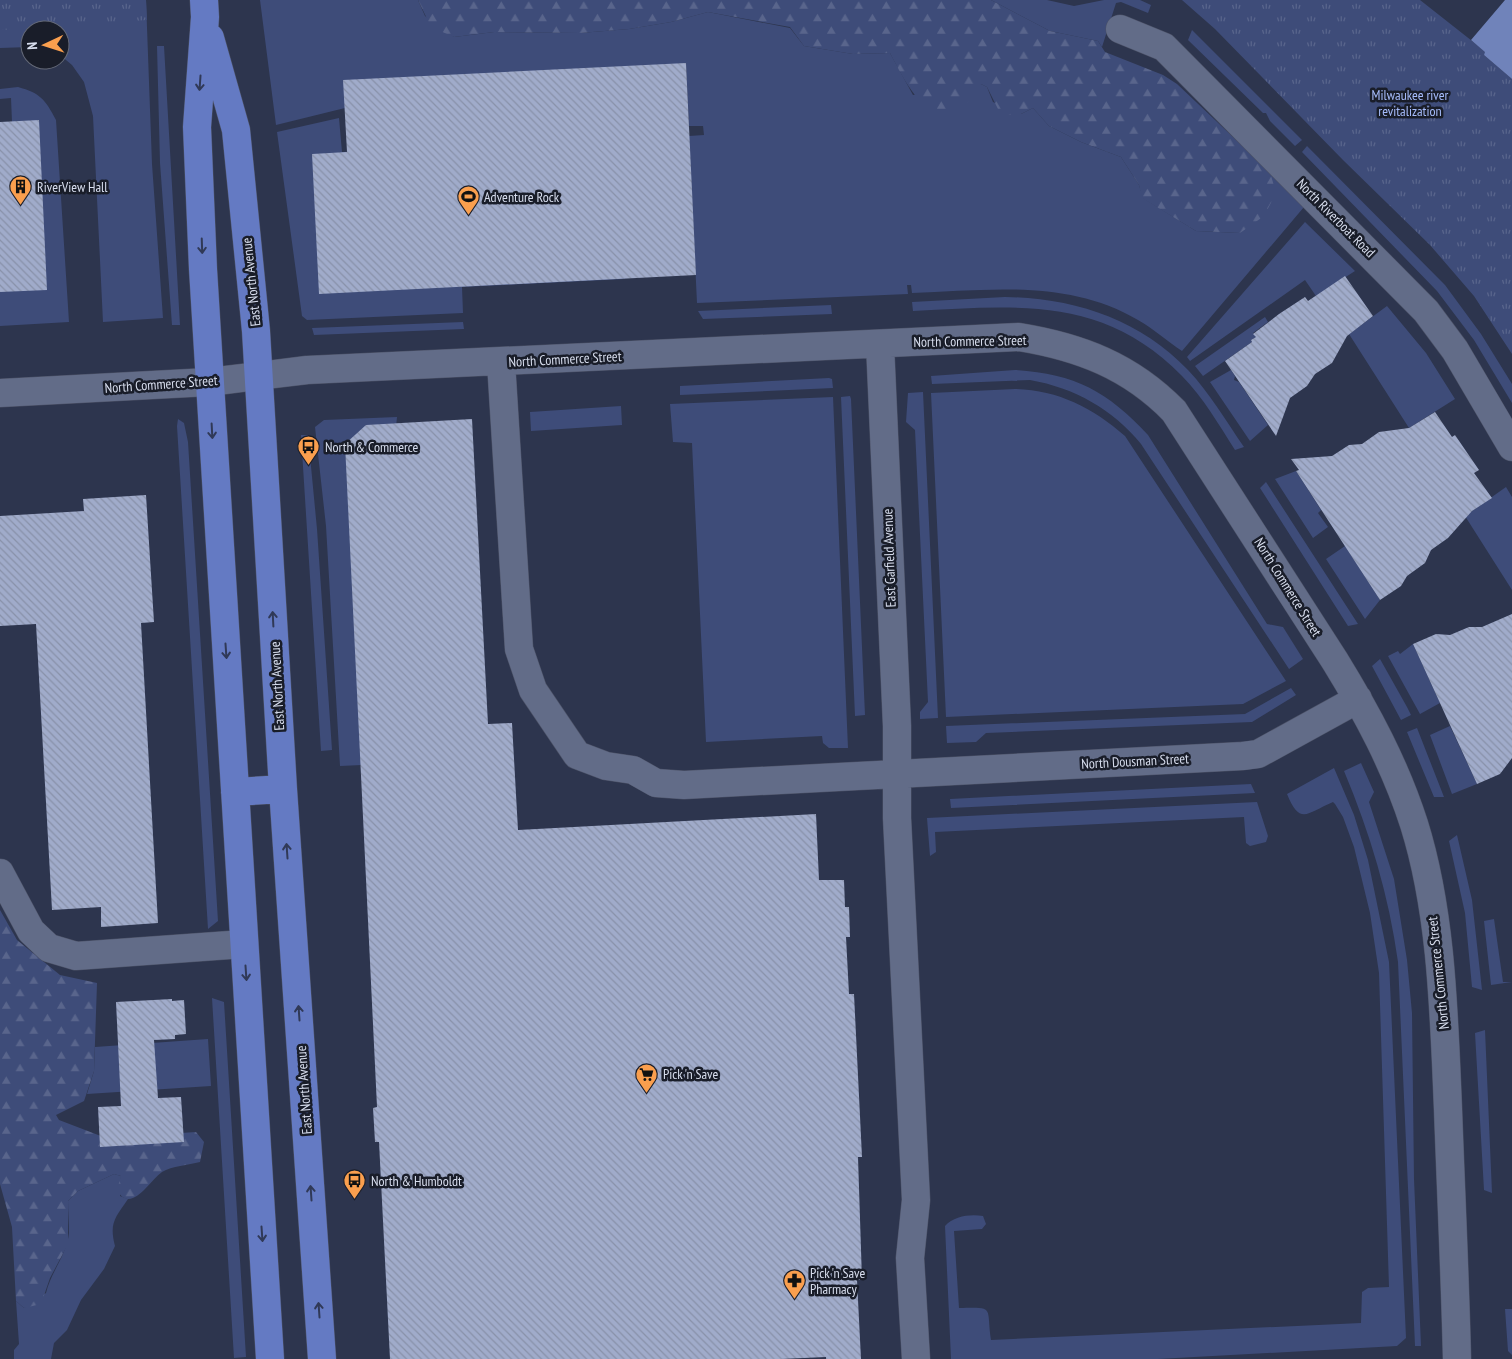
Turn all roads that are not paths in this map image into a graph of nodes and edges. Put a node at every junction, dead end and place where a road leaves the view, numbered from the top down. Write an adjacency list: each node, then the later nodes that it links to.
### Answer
1 (204, 9): 5 (main road, East North Avenue); 6 (main road, East North Avenue, one-way to 6)
2 (1120, 29): 8 (street, North Riverboat Road)
3 (880, 344): 4 (street, North Commerce Street); 9 (street, North Commerce Street); 10 (street, East Garfield Avenue)
4 (501, 362): 5 (street, North Commerce Street); 10 (street, North Dousman Street)
5 (258, 376): 6 (street, North Commerce Street); 11 (main road, East North Avenue, one-way to 5)
6 (210, 382): 7 (street, North Commerce Street); 12 (main road, East North Avenue, one-way to 12)
7 (0, 393)
8 (1512, 447)
9 (1358, 699): 10 (street, North Dousman Street); 18 (street, North Commerce Street)
10 (897, 773): 17 (street, East Garfield Avenue)
11 (283, 789): 12 (main road); 16 (main road, East North Avenue, one-way to 11)
12 (235, 792): 14 (main road, East North Avenue)
13 (0, 873): 14 (street)
14 (244, 944): 15 (main road, East North Avenue, one-way to 15)
15 (270, 1359)
16 (322, 1359)
17 (916, 1359)
18 (1457, 1359)

